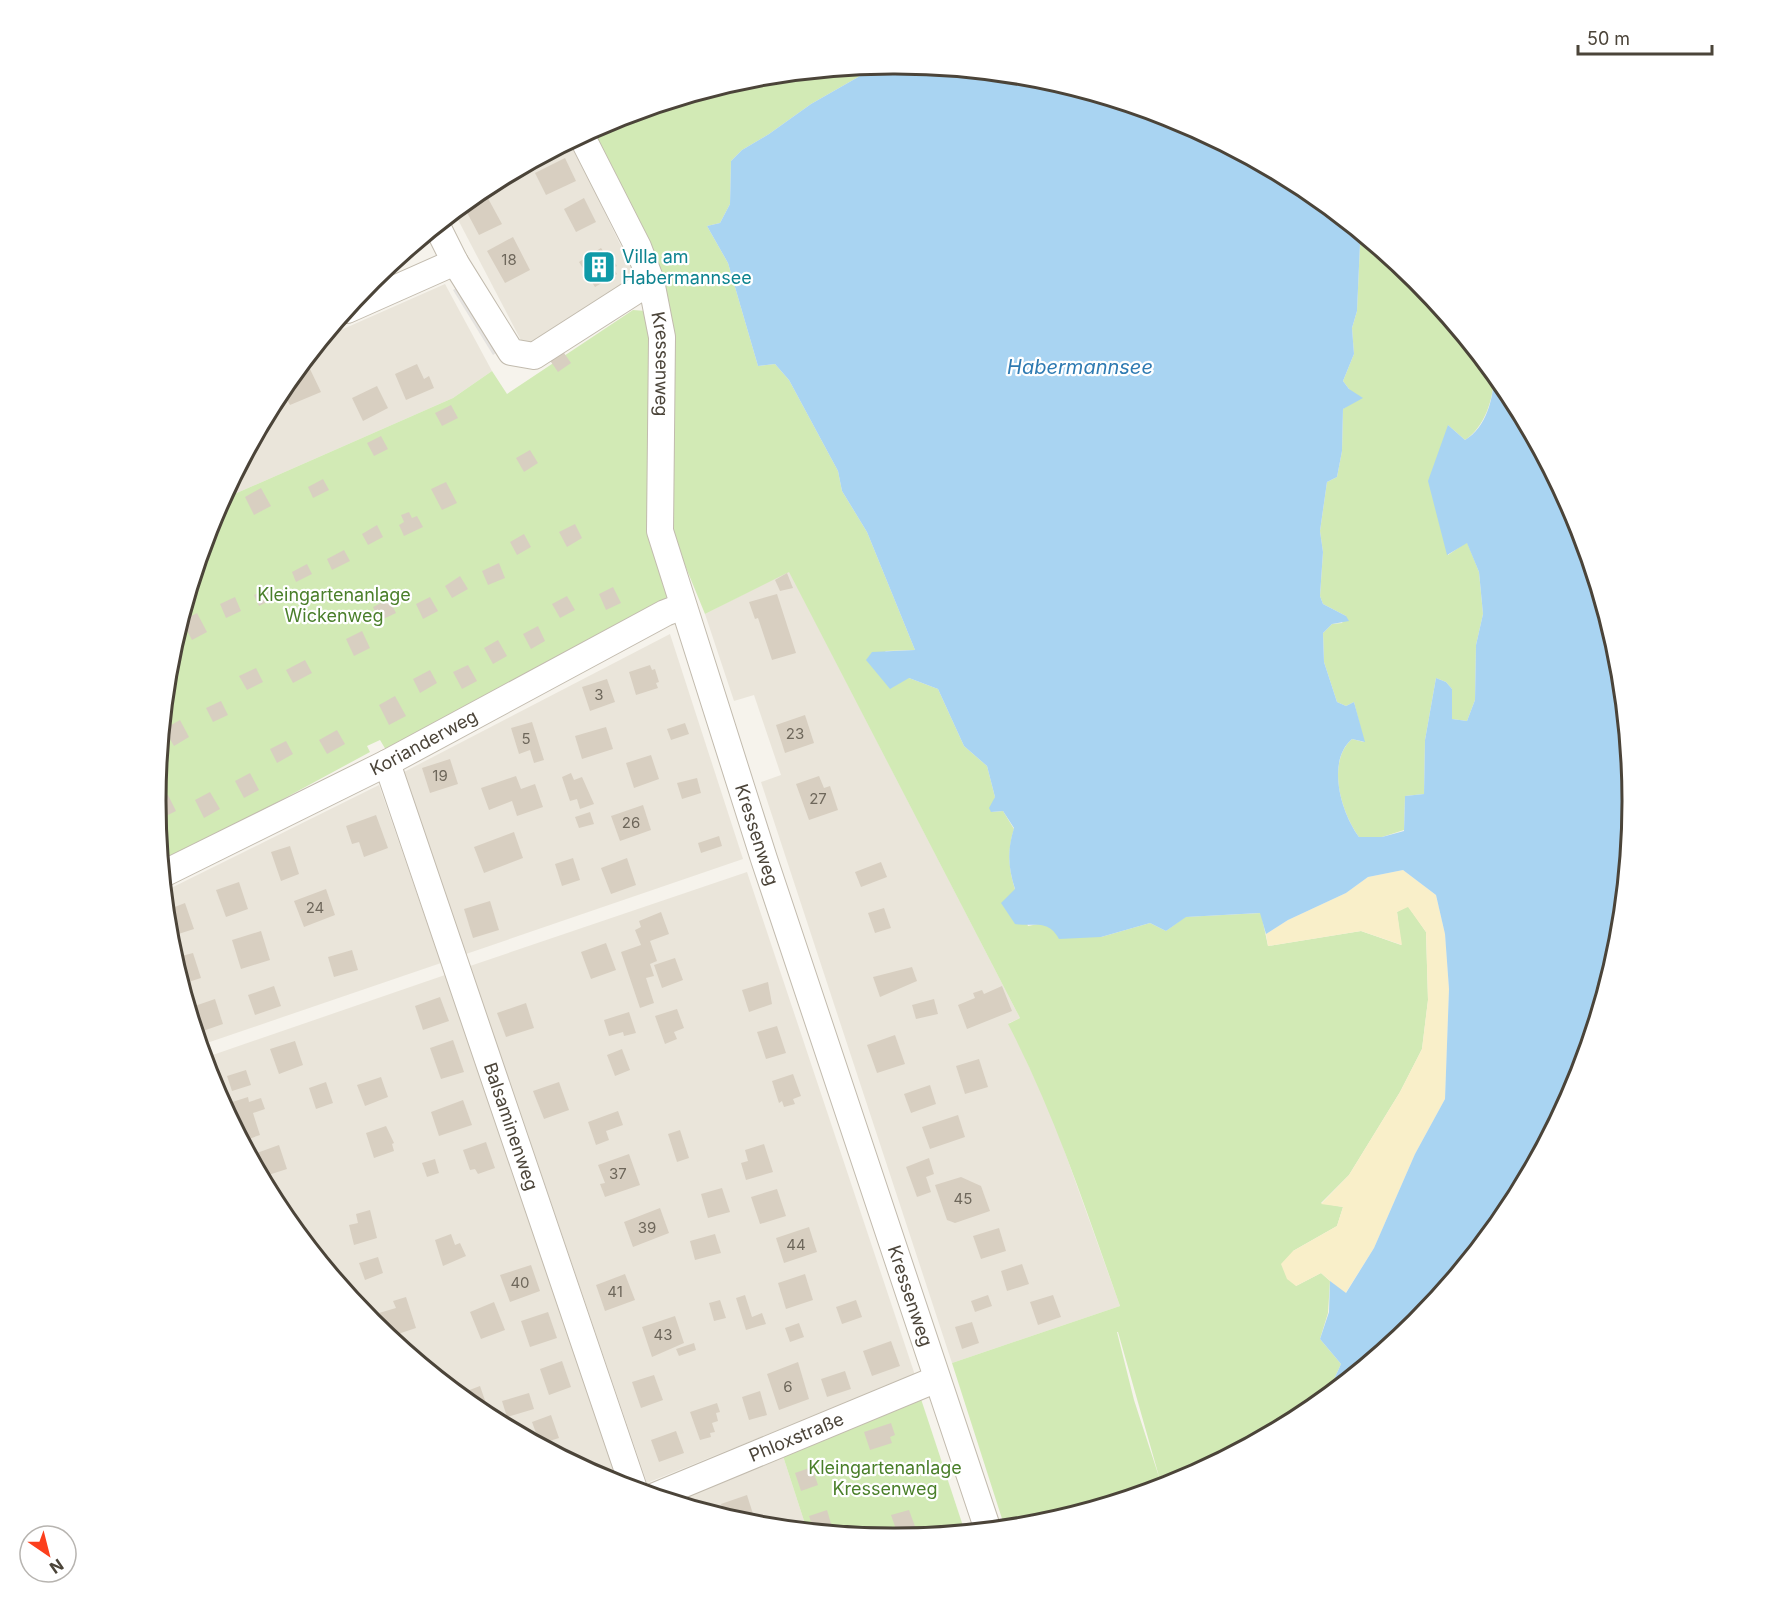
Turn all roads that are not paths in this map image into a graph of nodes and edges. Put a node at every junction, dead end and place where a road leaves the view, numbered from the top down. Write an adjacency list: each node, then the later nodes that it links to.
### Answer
1 (585, 143): 4 (street, Kressenweg)
2 (440, 233): 3 (street)
3 (455, 262): 4 (street); 5 (street)
4 (651, 281): 6 (street, Kressenweg)
5 (366, 302)
6 (683, 606): 7 (street, Korianderweg); 9 (street, Kressenweg)
7 (387, 763): 8 (street, Korianderweg); 10 (street, Balsaminenweg)
8 (170, 870)
9 (937, 1379): 11 (street, Phloxstraße); 12 (street, Kressenweg)
10 (630, 1478)
11 (665, 1491)
12 (985, 1522)

